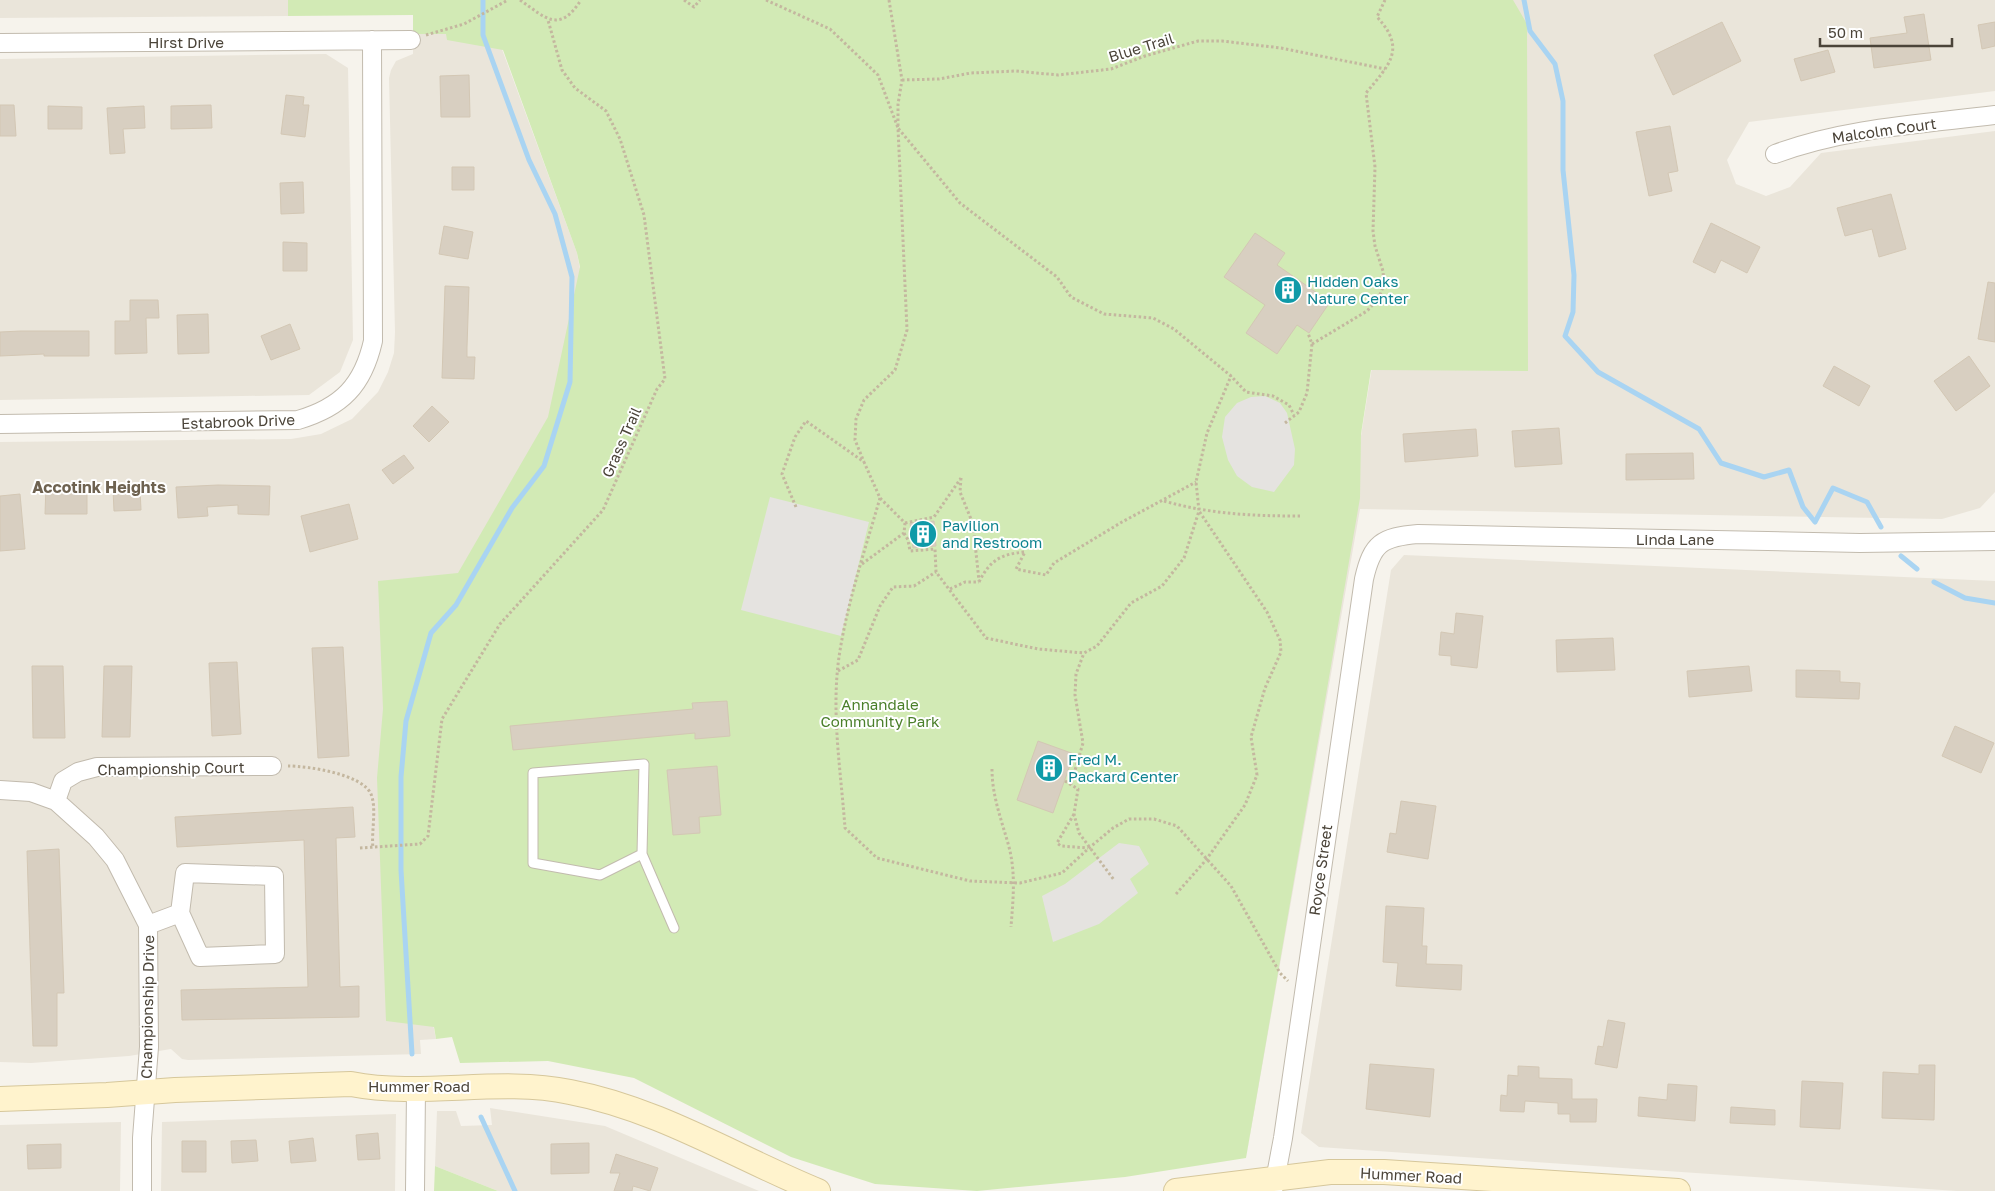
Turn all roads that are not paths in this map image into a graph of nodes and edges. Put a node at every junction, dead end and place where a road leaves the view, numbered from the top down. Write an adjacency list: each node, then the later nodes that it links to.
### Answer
1 (372, 40): 2 (street, Hirst Drive); 3 (street, Hirst Drive); 6 (street, Estabrook Drive)
2 (411, 40)
3 (0, 43)
4 (1995, 115): 5 (street, Malcolm Court)
5 (1775, 154)
6 (0, 424)
7 (1993, 540): 8 (street, Linda Lane)
8 (1367, 562): 19 (street, Royce Street)
9 (272, 766): 11 (street, Championship Court)
10 (0, 790): 11 (street, Championship Drive)
11 (56, 801): 14 (street, Championship Drive)
12 (642, 854): 12 (lane); 15 (lane)
13 (180, 913): 13 (street); 14 (street)
14 (148, 925): 17 (street, Championship Drive)
15 (674, 928)
16 (416, 1088): 17 (main road, Hummer Road); 21 (street); 22 (main road, Hummer Road)
17 (146, 1093): 18 (main road, Hummer Road); 20 (street, Championship Drive)
18 (0, 1099)
19 (1274, 1184): 23 (main road, Hummer Road); 24 (main road, Hummer Road)
20 (142, 1191)
21 (415, 1191)
22 (818, 1191)
23 (1176, 1191)
24 (1678, 1191)

